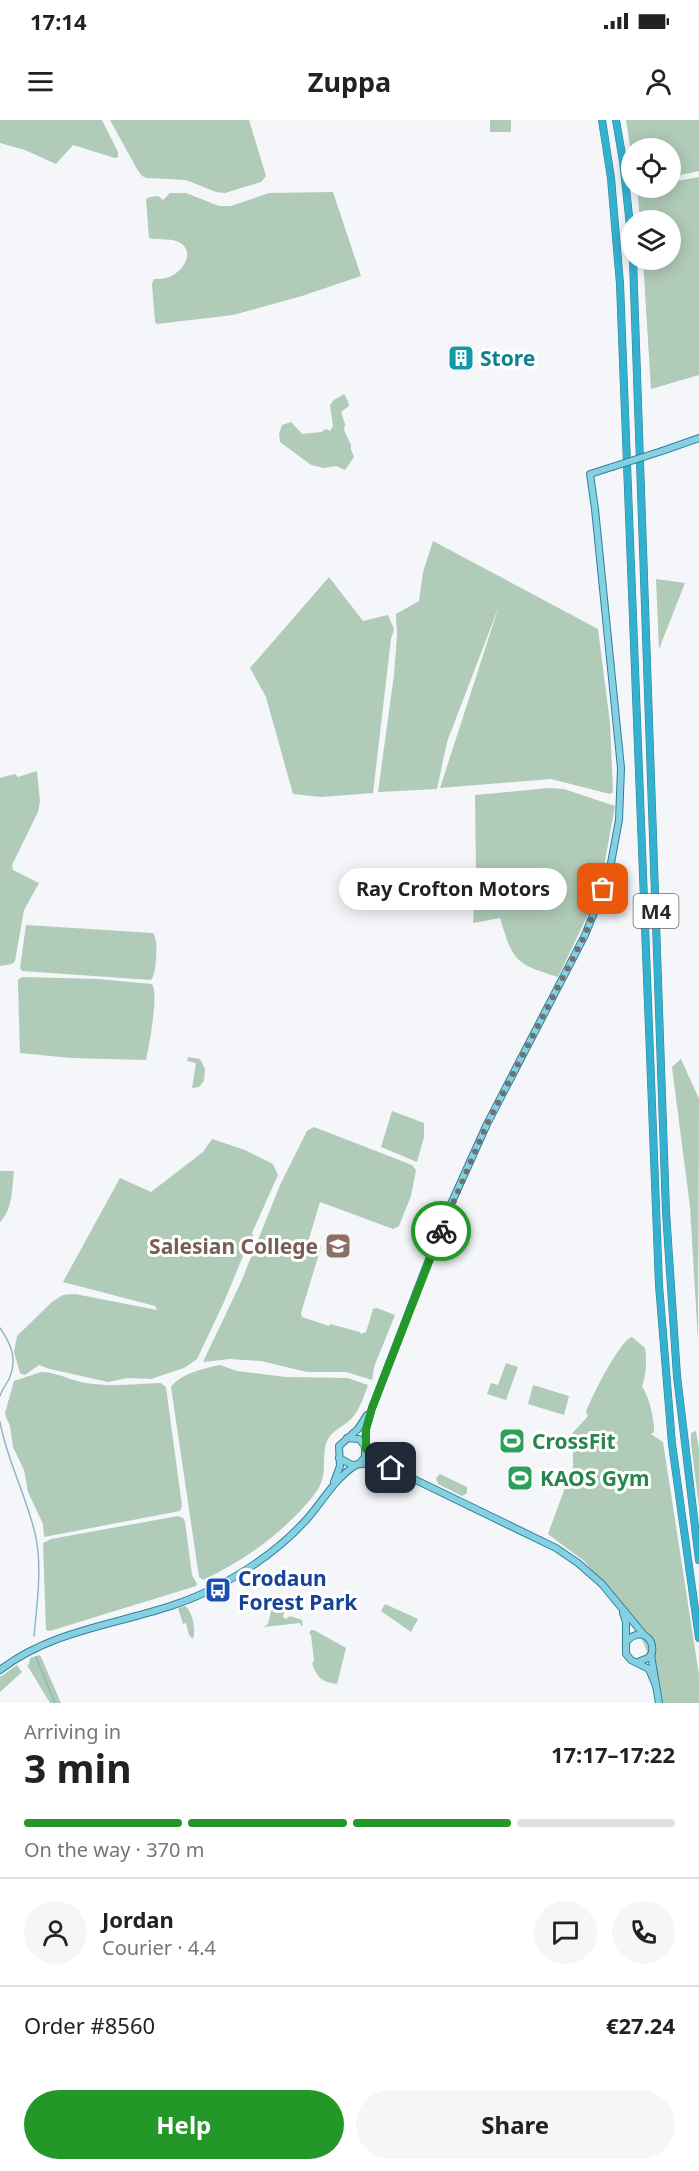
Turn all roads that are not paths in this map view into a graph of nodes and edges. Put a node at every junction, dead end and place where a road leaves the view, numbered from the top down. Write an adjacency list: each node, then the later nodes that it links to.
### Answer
1 (602, 120): 16 (highway, M4)
2 (616, 120): 3 (highway)
3 (628, 210)
4 (633, 270): 13 (highway, M4)
5 (699, 438): 6 (main road, bridge)
6 (372, 1408): 7 (main road); 8 (main road)
7 (347, 1438): 8 (main road); 9 (main road)
8 (366, 1447): 10 (main road); 11 (main road)
9 (339, 1458): 10 (main road); 12 (main road)
10 (357, 1465): 11 (main road); 12 (main road)
11 (391, 1468): 14 (main road)
12 (323, 1500): 20 (main road)
13 (699, 1560)
14 (618, 1603): 15 (main road); 17 (main road)
15 (644, 1635): 17 (main road); 18 (main road)
16 (699, 1638)
17 (626, 1642): 19 (main road)
18 (651, 1656): 19 (main road); 21 (main road)
19 (634, 1662): 21 (main road)
20 (0, 1670)
21 (656, 1686): 22 (main road)
22 (659, 1703)

